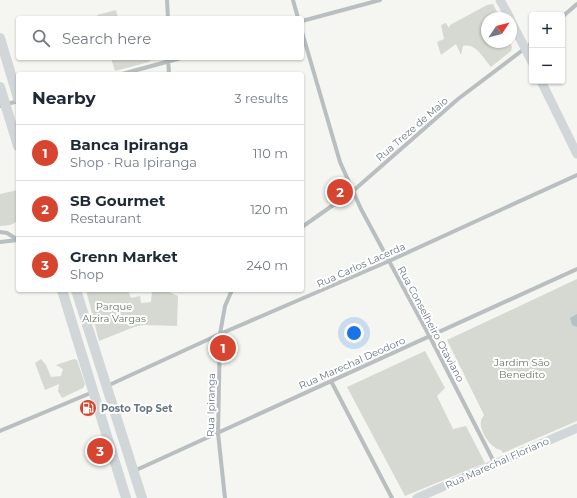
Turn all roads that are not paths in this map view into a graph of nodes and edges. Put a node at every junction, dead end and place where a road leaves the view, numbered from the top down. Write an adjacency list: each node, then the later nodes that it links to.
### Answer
1 (167, 0): 8 (street)
2 (293, 0): 9 (street)
3 (380, 0): 10 (street)
4 (500, 0): 6 (main road)
5 (577, 4): 7 (street)
6 (507, 12)
7 (565, 14)
8 (168, 16)
9 (297, 16)
10 (304, 20)
11 (517, 29): 14 (main road)
12 (0, 38): 20 (main road)
13 (304, 39): 26 (street, Rua Conselheiro Otaviano)
14 (529, 46): 26 (street, Rua Treze de Maio)
15 (168, 60): 16 (street); 17 (street)
16 (129, 72)
17 (169, 72)
18 (543, 84): 24 (main road)
19 (0, 87): 22 (main road)
20 (16, 91)
21 (16, 102): 22 (street)
22 (3, 105): 23 (main road)
23 (16, 141)
24 (577, 154)
25 (577, 176): 32 (street, Rua Carlos Lacerda)
26 (353, 191): 27 (street, Rua Treze de Maio); 32 (street, Rua Conselheiro Otaviano)
27 (304, 226)
28 (0, 232): 29 (street)
29 (16, 239)
30 (16, 240): 31 (street)
31 (0, 242)
32 (389, 261): 37 (street, Rua Carlos Lacerda); 38 (street, Rua Conselheiro Otaviano)
33 (577, 269): 38 (street, Rua Marechal Deodoro)
34 (63, 292): 41 (main road)
35 (77, 292): 40 (main road)
36 (231, 292): 37 (street, Rua Ipiranga)
37 (220, 334): 40 (street, Rua Carlos Lacerda); 44 (street, Rua Ipiranga)
38 (430, 337): 39 (street, Rua Marechal Deodoro); 45 (street, Rua Conselheiro Otaviano)
39 (331, 381): 44 (street, Rua Marechal Deodoro); 50 (street)
40 (106, 386): 46 (main road)
41 (94, 392): 43 (street); 47 (main road)
42 (577, 428): 45 (main road, Rua Marechal Floriano)
43 (0, 431)
44 (218, 433): 46 (street, Rua Marechal Deodoro); 49 (street, Rua Ipiranga)
45 (495, 464): 51 (main road, Rua Marechal Floriano)
46 (133, 471): 48 (main road)
47 (126, 498)
48 (142, 498)
49 (225, 498)
50 (392, 498)
51 (417, 498)

